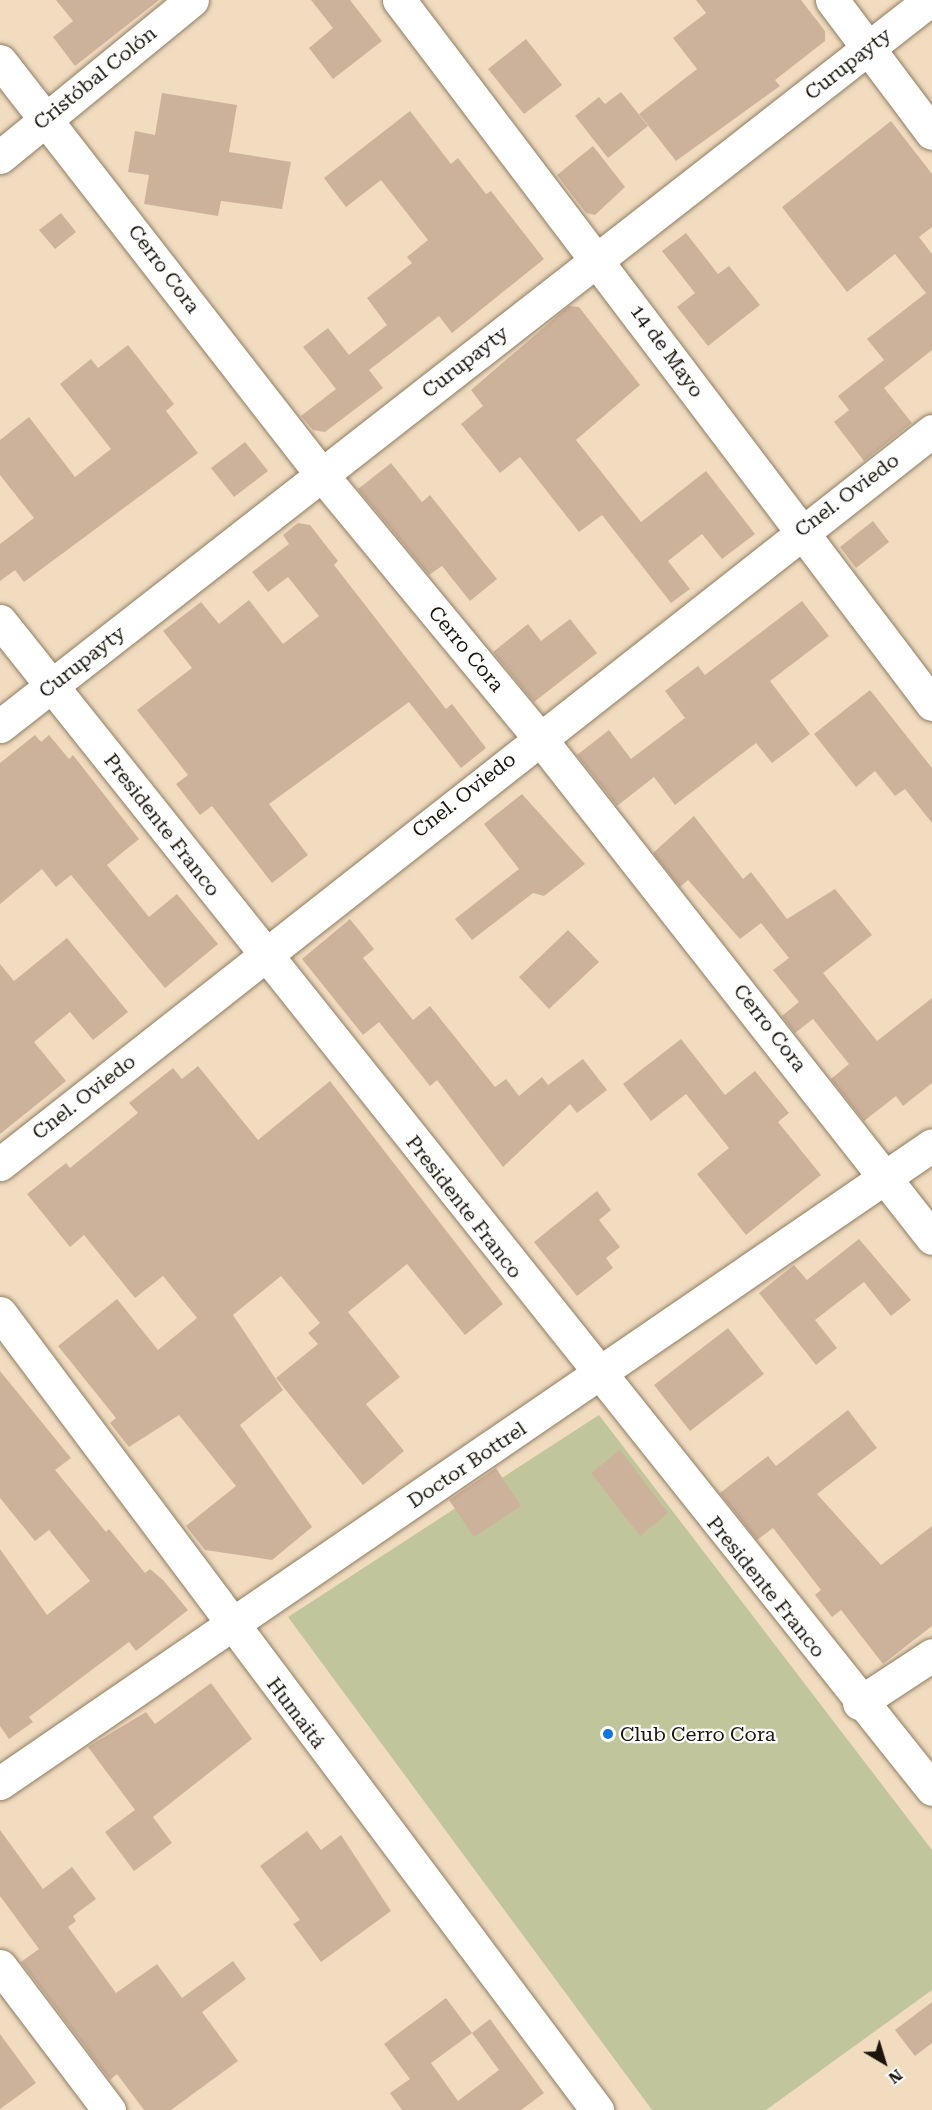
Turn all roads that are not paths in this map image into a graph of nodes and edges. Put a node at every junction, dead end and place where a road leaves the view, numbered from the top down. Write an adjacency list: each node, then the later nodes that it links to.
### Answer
1 (192, 0): 7 (street, Cristóbal Colón)
2 (399, 0): 10 (street, 14 de Mayo)
3 (832, 0): 5 (street)
4 (930, 0): 5 (street, Curupayty)
5 (868, 48): 8 (street); 10 (street, Curupayty)
6 (0, 62): 7 (street, Cerro Cora)
7 (47, 116): 9 (street, Cristóbal Colón); 12 (street, Cerro Cora)
8 (932, 133)
9 (0, 157)
10 (598, 258): 12 (street, Curupayty); 13 (street, 14 de Mayo)
11 (932, 431): 13 (street, Cnel. Oviedo)
12 (321, 474): 15 (street, Curupayty); 18 (street, Cerro Cora)
13 (800, 531): 16 (street, 14 de Mayo); 18 (street, Cnel. Oviedo)
14 (0, 621): 15 (street, Presidente Franco)
15 (52, 685): 17 (street, Curupayty); 19 (street, Presidente Franco)
16 (932, 704)
17 (0, 726)
18 (538, 736): 19 (street, Cnel. Oviedo); 22 (street, Cerro Cora)
19 (263, 955): 21 (street, Cnel. Oviedo); 25 (street, Presidente Franco)
20 (932, 1145): 22 (street, Doctor Bottrel)
21 (0, 1164)
22 (887, 1175): 23 (street, Cerro Cora); 25 (street, Doctor Bottrel)
23 (932, 1238)
24 (0, 1313): 26 (street, Humaitá)
25 (598, 1376): 26 (street, Doctor Bottrel); 28 (street, Presidente Franco)
26 (231, 1626): 29 (street, Doctor Bottrel); 33 (street, Humaitá)
27 (932, 1655): 28 (street)
28 (859, 1703): 30 (street, Presidente Franco)
29 (0, 1783)
30 (932, 1789)
31 (0, 1966): 32 (street)
32 (109, 2110)
33 (597, 2110)

